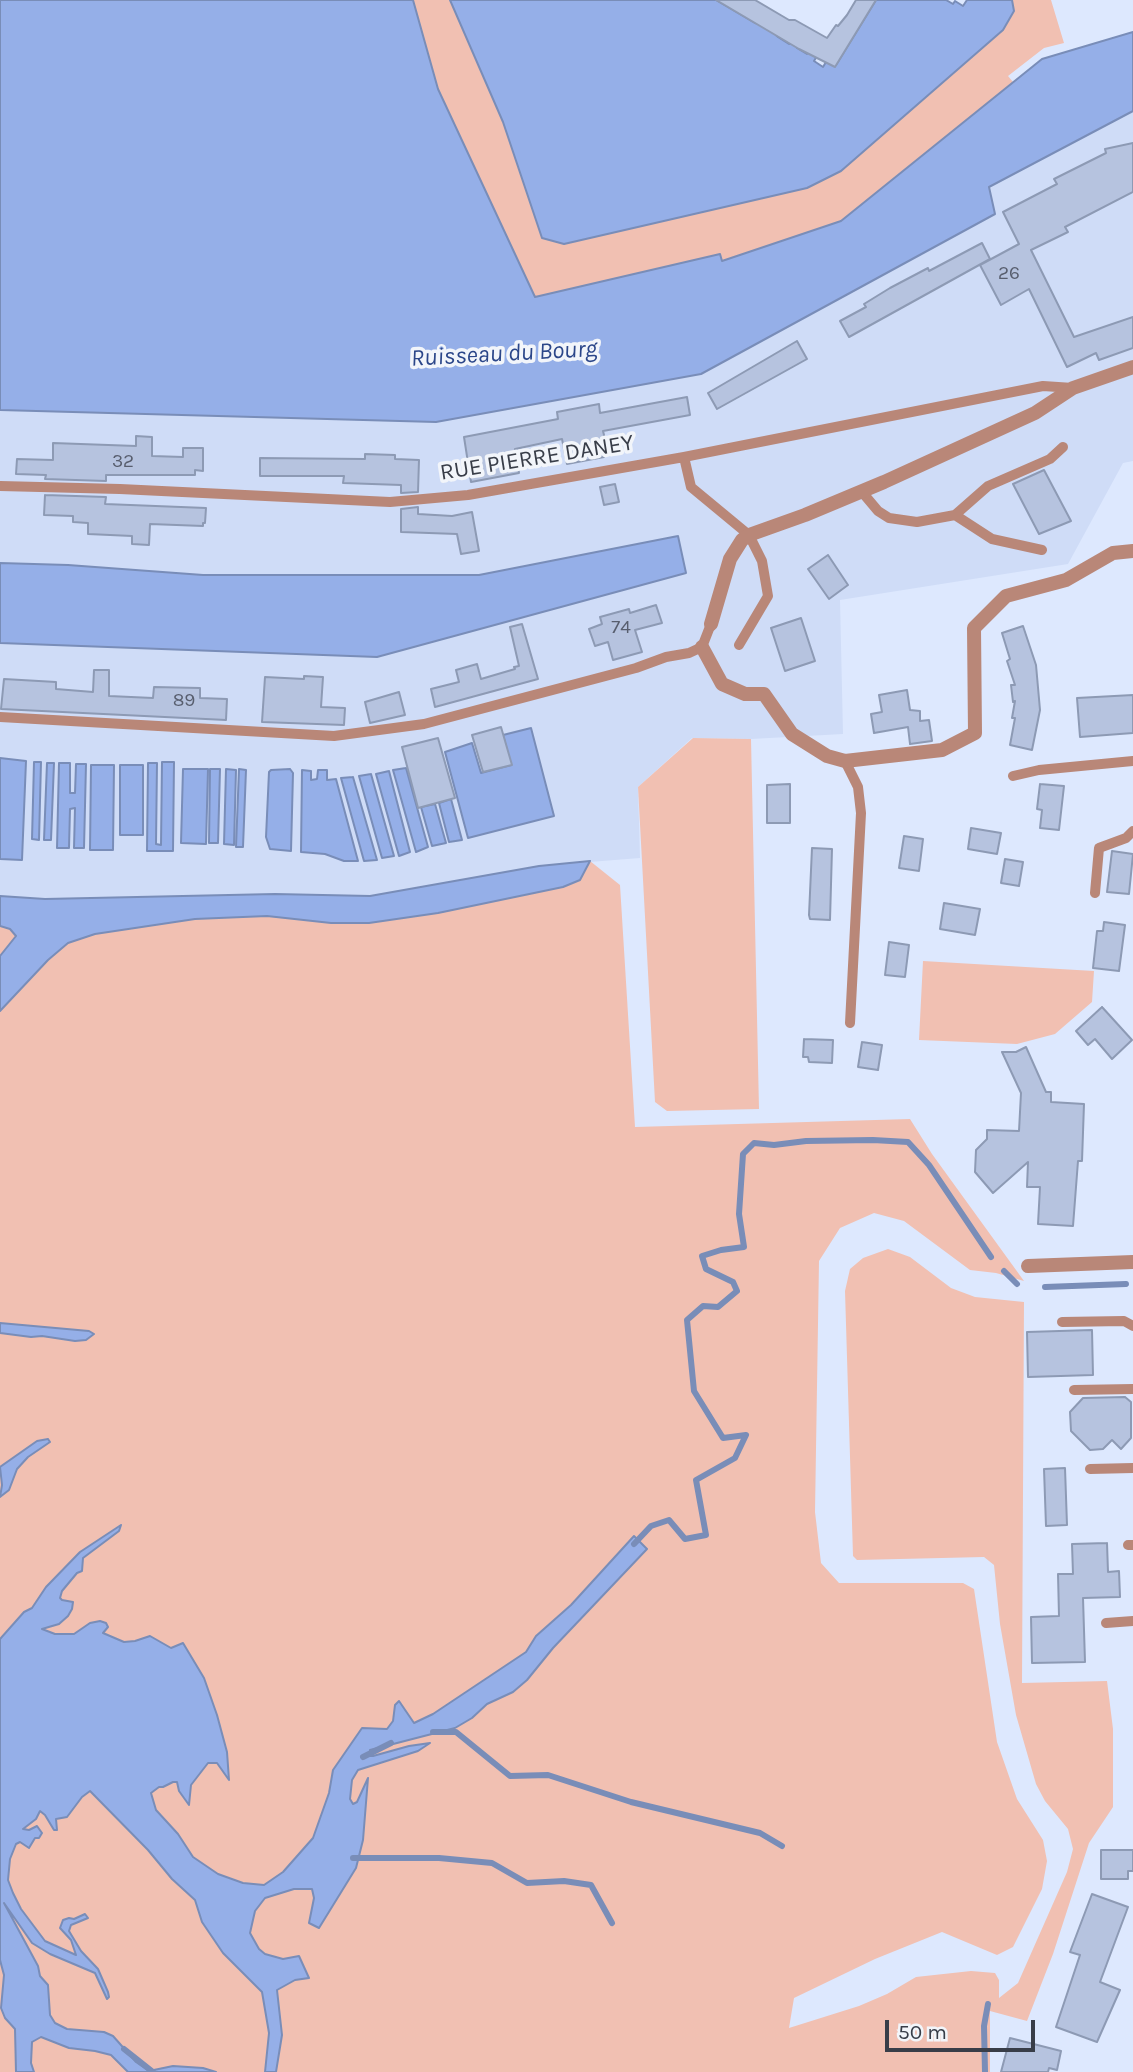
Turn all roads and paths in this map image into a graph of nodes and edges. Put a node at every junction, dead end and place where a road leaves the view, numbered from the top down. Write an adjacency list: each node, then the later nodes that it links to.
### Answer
1 (1133, 367): 2 (street, RUE PIERRE DANEY)
2 (1073, 388): 4 (lane, RUE PIERRE DANEY); 6 (street, RUE PIERRE DANEY)
3 (1063, 447): 7 (lane)
4 (684, 457): 5 (lane, RUE PIERRE DANEY); 8 (lane)
5 (0, 486)
6 (862, 492): 7 (lane); 8 (street, RUE PIERRE DANEY)
7 (955, 514): 9 (lane)
8 (749, 535): 11 (street); 12 (lane)
9 (1042, 550)
10 (1133, 551): 15 (street)
11 (711, 624): 13 (lane)
12 (739, 645)
13 (702, 647): 14 (lane); 15 (street)
14 (0, 718)
15 (845, 761): 20 (lane)
16 (1133, 761): 17 (lane)
17 (1013, 776)
18 (1133, 831): 19 (lane)
19 (1095, 893)
20 (850, 1023)
21 (1133, 1262): 22 (street)
22 (1028, 1266)
23 (1062, 1322): 24 (lane)
24 (1133, 1326)
25 (1133, 1389): 26 (lane)
26 (1074, 1390)
27 (1133, 1468): 28 (lane)
28 (1090, 1469)
29 (1133, 1621): 30 (lane)
30 (1105, 1623)

